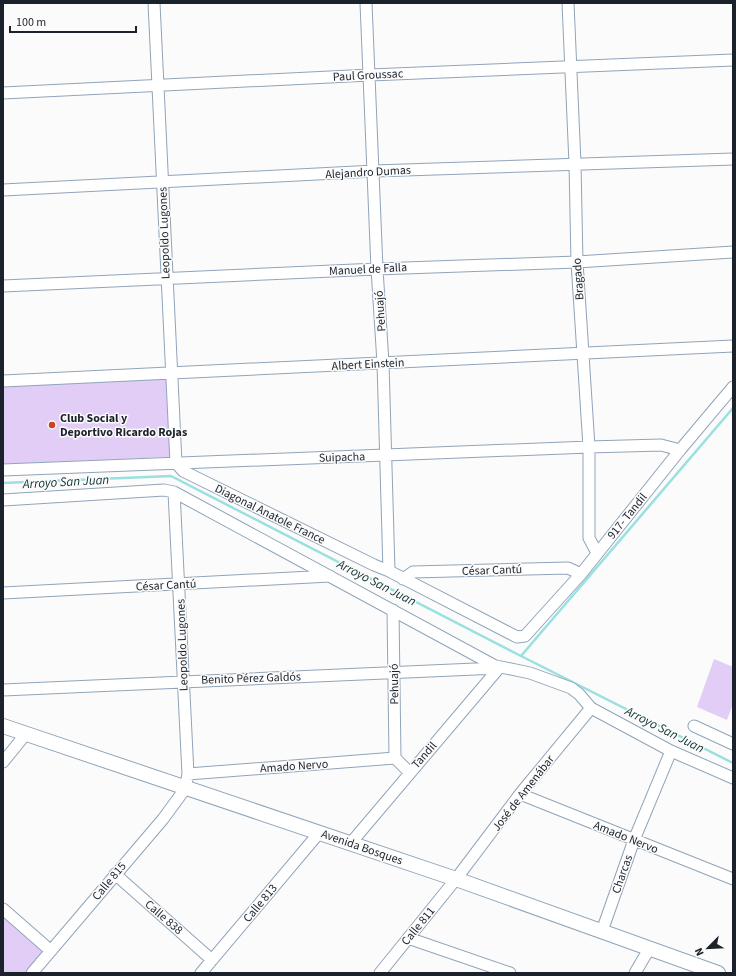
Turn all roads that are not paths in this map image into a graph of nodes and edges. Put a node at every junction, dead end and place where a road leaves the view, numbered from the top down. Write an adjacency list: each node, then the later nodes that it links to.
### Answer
1 (154, 3): 7 (street, Leopoldo Lugones)
2 (366, 3): 6 (street, Pehuajó)
3 (568, 3): 5 (street, Bragado)
4 (733, 60): 5 (street, Paul Groussac)
5 (570, 67): 6 (street, Paul Groussac); 10 (street, Bragado)
6 (370, 75): 7 (street, Paul Groussac); 11 (street, Pehuajó)
7 (160, 85): 8 (street, Paul Groussac); 12 (street, Leopoldo Lugones)
8 (3, 93)
9 (733, 159): 10 (street, Alejandro Dumas)
10 (575, 164): 11 (street, Alejandro Dumas); 15 (street, Bragado)
11 (374, 171): 12 (street, Alejandro Dumas); 16 (street, Pehuajó)
12 (163, 183): 13 (street, Alejandro Dumas); 17 (street, Leopoldo Lugones)
13 (3, 190)
14 (733, 252): 15 (street, Manuel de Falla)
15 (576, 262): 16 (street, Manuel de Falla); 20 (street, Bragado)
16 (377, 269): 17 (street, Manuel de Falla); 21 (street, Pehuajó)
17 (166, 279): 18 (street, Manuel de Falla); 22 (street, Leopoldo Lugones)
18 (3, 286)
19 (733, 346): 20 (street, Albert Einstein)
20 (583, 353): 21 (street, Albert Einstein); 25 (street, Bragado)
21 (383, 363): 22 (street, Albert Einstein); 27 (street, Pehuajó)
22 (172, 373): 23 (street, Albert Einstein); 28 (street, Leopoldo Lugones)
23 (3, 381)
24 (733, 387): 26 (street, 917- Tandil)
25 (589, 447): 26 (street, Suipacha); 27 (street, Suipacha); 32 (street, Bragado)
26 (680, 450): 32 (street, 917- Tandil)
27 (386, 455): 28 (street, Suipacha); 33 (street, Pehuajó)
28 (176, 463): 29 (street, Suipacha); 33 (street, Diagonal Anatole France)
29 (3, 470)
30 (174, 492): 31 (street); 35 (street, Diagonal Anatole France); 37 (street, Leopoldo Lugones)
31 (3, 500)
32 (597, 553): 34 (street, 917- Tandil)
33 (389, 571): 36 (street, Diagonal Anatole France)
34 (581, 574): 36 (street, César Cantú); 40 (street, 917- Tandil)
35 (330, 576): 37 (street, César Cantú); 39 (street, Diagonal Anatole France)
36 (403, 578): 40 (street, Diagonal Anatole France)
37 (180, 584): 38 (street, César Cantú); 43 (street, Leopoldo Lugones)
38 (3, 593)
39 (393, 610): 41 (street, Diagonal Anatole France); 42 (street, Pehuajó)
40 (517, 637)
41 (498, 667): 42 (street, Benito Pérez Galdós); 45 (street, Benito Pérez Galdós); 53 (street, Tandil)
42 (394, 672): 43 (street, Benito Pérez Galdós); 51 (street, Pehuajó)
43 (183, 681): 44 (street, Benito Pérez Galdós); 54 (street, Leopoldo Lugones)
44 (3, 690)
45 (591, 708): 50 (street, Benito Pérez Galdós); 57 (street, José de Amenábar)
46 (3, 726): 48 (main road, Avenida Bosques)
47 (694, 726): 49 (street)
48 (25, 735): 52 (street); 56 (main road, Avenida Bosques)
49 (733, 744)
50 (671, 751): 55 (street, Benito Pérez Galdós); 59 (street, Charcas)
51 (395, 758): 53 (street); 54 (street, Amado Nervo)
52 (3, 762)
53 (409, 772): 60 (street, Tandil)
54 (188, 774): 56 (street)
55 (733, 778)
56 (185, 788): 58 (main road, Avenida Bosques); 61 (street, Calle 815)
57 (520, 794): 59 (street, Amado Nervo); 62 (street, José de Amenábar)
58 (319, 833): 60 (main road, Avenida Bosques); 69 (street, Calle 813)
59 (634, 840): 63 (street, Amado Nervo); 65 (street, Charcas)
60 (350, 844): 62 (main road, Avenida Bosques)
61 (115, 874): 68 (street, Calle 815); 69 (street, Calle 838)
62 (456, 879): 65 (main road, Avenida Bosques); 66 (street, Calle 811)
63 (733, 879)
64 (3, 909): 68 (street)
65 (602, 931): 67 (main road, Avenida Bosques)
66 (408, 938): 72 (street, Calle 811); 73 (street)
67 (649, 949): 74 (street); 75 (main road, Avenida Bosques)
68 (51, 950): 70 (street, Calle 815)
69 (212, 960): 71 (street, Calle 813)
70 (32, 973)
71 (201, 973)
72 (380, 973)
73 (510, 973)
74 (635, 973)
75 (718, 973)

